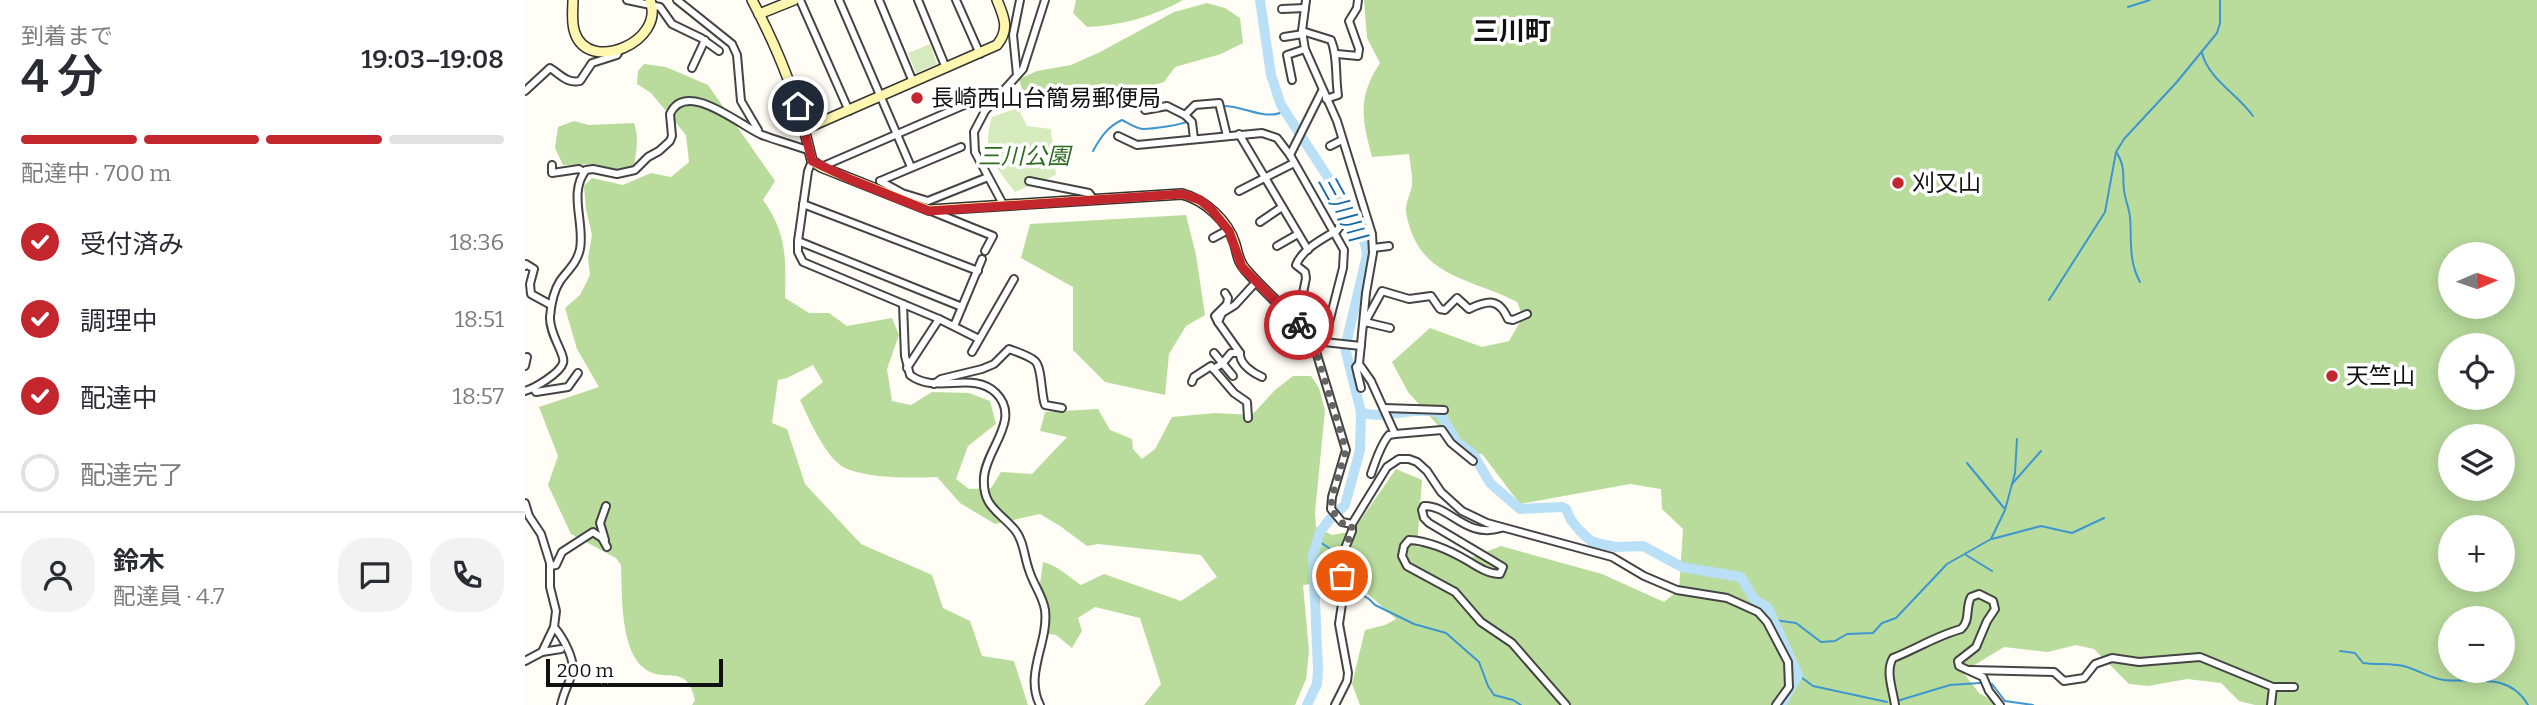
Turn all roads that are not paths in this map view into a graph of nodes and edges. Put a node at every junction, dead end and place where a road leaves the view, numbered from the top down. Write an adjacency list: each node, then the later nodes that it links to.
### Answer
1 (573, 0): 23 (street)
2 (627, 0): 15 (street)
3 (677, 0): 42 (street)
4 (752, 0): 18 (street)
5 (794, 0): 18 (street)
6 (800, 0): 39 (street)
7 (839, 0): 36 (street)
8 (879, 0): 32 (street)
9 (918, 0): 29 (street)
10 (956, 0): 26 (street)
11 (997, 0): 20 (street)
12 (1020, 0): 20 (street)
13 (1045, 0): 30 (street)
14 (1358, 0): 27 (street)
15 (651, 2): 22 (street); 23 (street)
16 (1305, 4): 17 (street); 19 (street)
17 (1282, 9)
18 (759, 14): 41 (street)
19 (1303, 32): 21 (street); 24 (street); 27 (street)
20 (1009, 34): 26 (street); 30 (street)
21 (1284, 37)
22 (705, 40): 25 (street); 28 (street)
23 (620, 48): 34 (street)
24 (1305, 49): 31 (street); 35 (street)
25 (719, 51)
26 (979, 54): 29 (street)
27 (1337, 54): 37 (street)
28 (692, 68)
29 (946, 68): 32 (street)
30 (1017, 75): 33 (street)
31 (1292, 80)
32 (913, 82): 36 (street)
33 (1004, 88): 43 (street); 60 (street)
34 (525, 90)
35 (1322, 91): 37 (street); 52 (street)
36 (881, 97): 39 (street); 43 (street)
37 (1326, 99): 48 (street)
38 (1145, 110): 40 (street)
39 (849, 111): 41 (street)
40 (1189, 118): 46 (street); 47 (street)
41 (805, 129): 51 (street)
42 (760, 134): 51 (street); 58 (street)
43 (897, 134): 54 (street); 56 (street)
44 (1239, 134): 46 (street); 52 (street); 61 (street)
45 (1118, 136): 47 (street)
46 (1227, 136): 47 (street)
47 (1194, 139)
48 (1342, 140): 49 (street); 59 (street)
49 (1330, 146)
50 (961, 147): 56 (street)
51 (810, 151): 54 (street)
52 (1290, 155): 53 (street)
53 (1294, 163): 61 (street); 72 (street)
54 (817, 164): 65 (street); 68 (street)
55 (552, 165): 58 (street)
56 (911, 167): 60 (street)
57 (1360, 168): 59 (street)
58 (584, 172): 88 (street)
59 (1352, 174): 78 (street)
60 (988, 177): 66 (street)
61 (1265, 177): 63 (street); 67 (street)
62 (1029, 181): 64 (street)
63 (1239, 191)
64 (1094, 200): 66 (street); 71 (street)
65 (803, 204): 75 (street); 83 (street)
66 (1004, 206): 68 (street)
67 (1282, 207): 69 (street); 73 (street)
68 (929, 211): 80 (street)
69 (1260, 222)
70 (1342, 225): 72 (street)
71 (1228, 230): 74 (street); 85 (street)
72 (1334, 232): 79 (street); 98 (street)
73 (1298, 234): 76 (street); 79 (street)
74 (1213, 239)
75 (798, 241): 87 (street); 89 (street)
76 (1277, 246)
77 (1389, 246): 78 (street)
78 (1373, 248): 94 (street)
79 (1308, 250): 93 (street)
80 (985, 251)
81 (982, 259): 83 (street)
82 (525, 266): 88 (street)
83 (978, 271): 89 (street)
84 (1014, 279): 97 (street)
85 (1256, 282): 92 (street); 93 (street)
86 (1225, 293): 92 (street)
87 (903, 304): 91 (street); 107 (street)
88 (551, 305): 115 (street)
89 (962, 307): 95 (street)
90 (1527, 314): 94 (street)
91 (939, 319): 95 (street); 107 (street)
92 (1219, 322): 102 (street)
93 (1297, 323): 98 (street)
94 (1364, 324): 96 (street); 99 (street)
95 (954, 326): 97 (street)
96 (1390, 328)
97 (979, 339): 100 (street)
98 (1319, 344): 99 (street); 126 (street)
99 (1357, 345): 105 (street)
100 (972, 352)
101 (1214, 353): 104 (street)
102 (1240, 353): 104 (street); 111 (street)
103 (527, 357): 106 (street)
104 (1223, 363): 108 (street); 110 (street)
105 (1359, 364): 114 (street); 118 (street)
106 (525, 366)
107 (907, 368): 113 (street)
108 (1213, 369): 112 (street); 120 (street)
109 (578, 373): 115 (street)
110 (1233, 376)
111 (1262, 377)
112 (1192, 382)
113 (933, 385): 117 (street); 139 (street)
114 (1361, 388)
115 (534, 389): 116 (street)
116 (525, 391)
117 (1062, 408)
118 (1385, 409): 119 (street); 121 (street)
119 (1444, 410)
120 (1248, 418)
121 (1395, 434): 122 (street); 123 (street)
122 (1473, 461)
123 (1371, 474)
124 (525, 503): 128 (street)
125 (606, 506): 128 (street)
126 (1352, 524): 127 (street); 130 (street)
127 (1502, 528): 141 (street); 142 (street)
128 (550, 566): 131 (street)
129 (1353, 591): 130 (street)
130 (1343, 597): 140 (street)
131 (554, 626): 133 (street); 138 (street)
132 (561, 649): 133 (street)
133 (543, 652): 134 (street)
134 (525, 661)
135 (1970, 670): 136 (street); 143 (street); 144 (street)
136 (2273, 687): 137 (street); 145 (street)
137 (2294, 687)
138 (561, 705)
139 (1039, 705)
140 (1335, 705)
141 (1566, 705)
142 (1776, 705)
143 (1895, 705)
144 (2000, 705)
145 (2271, 705)

